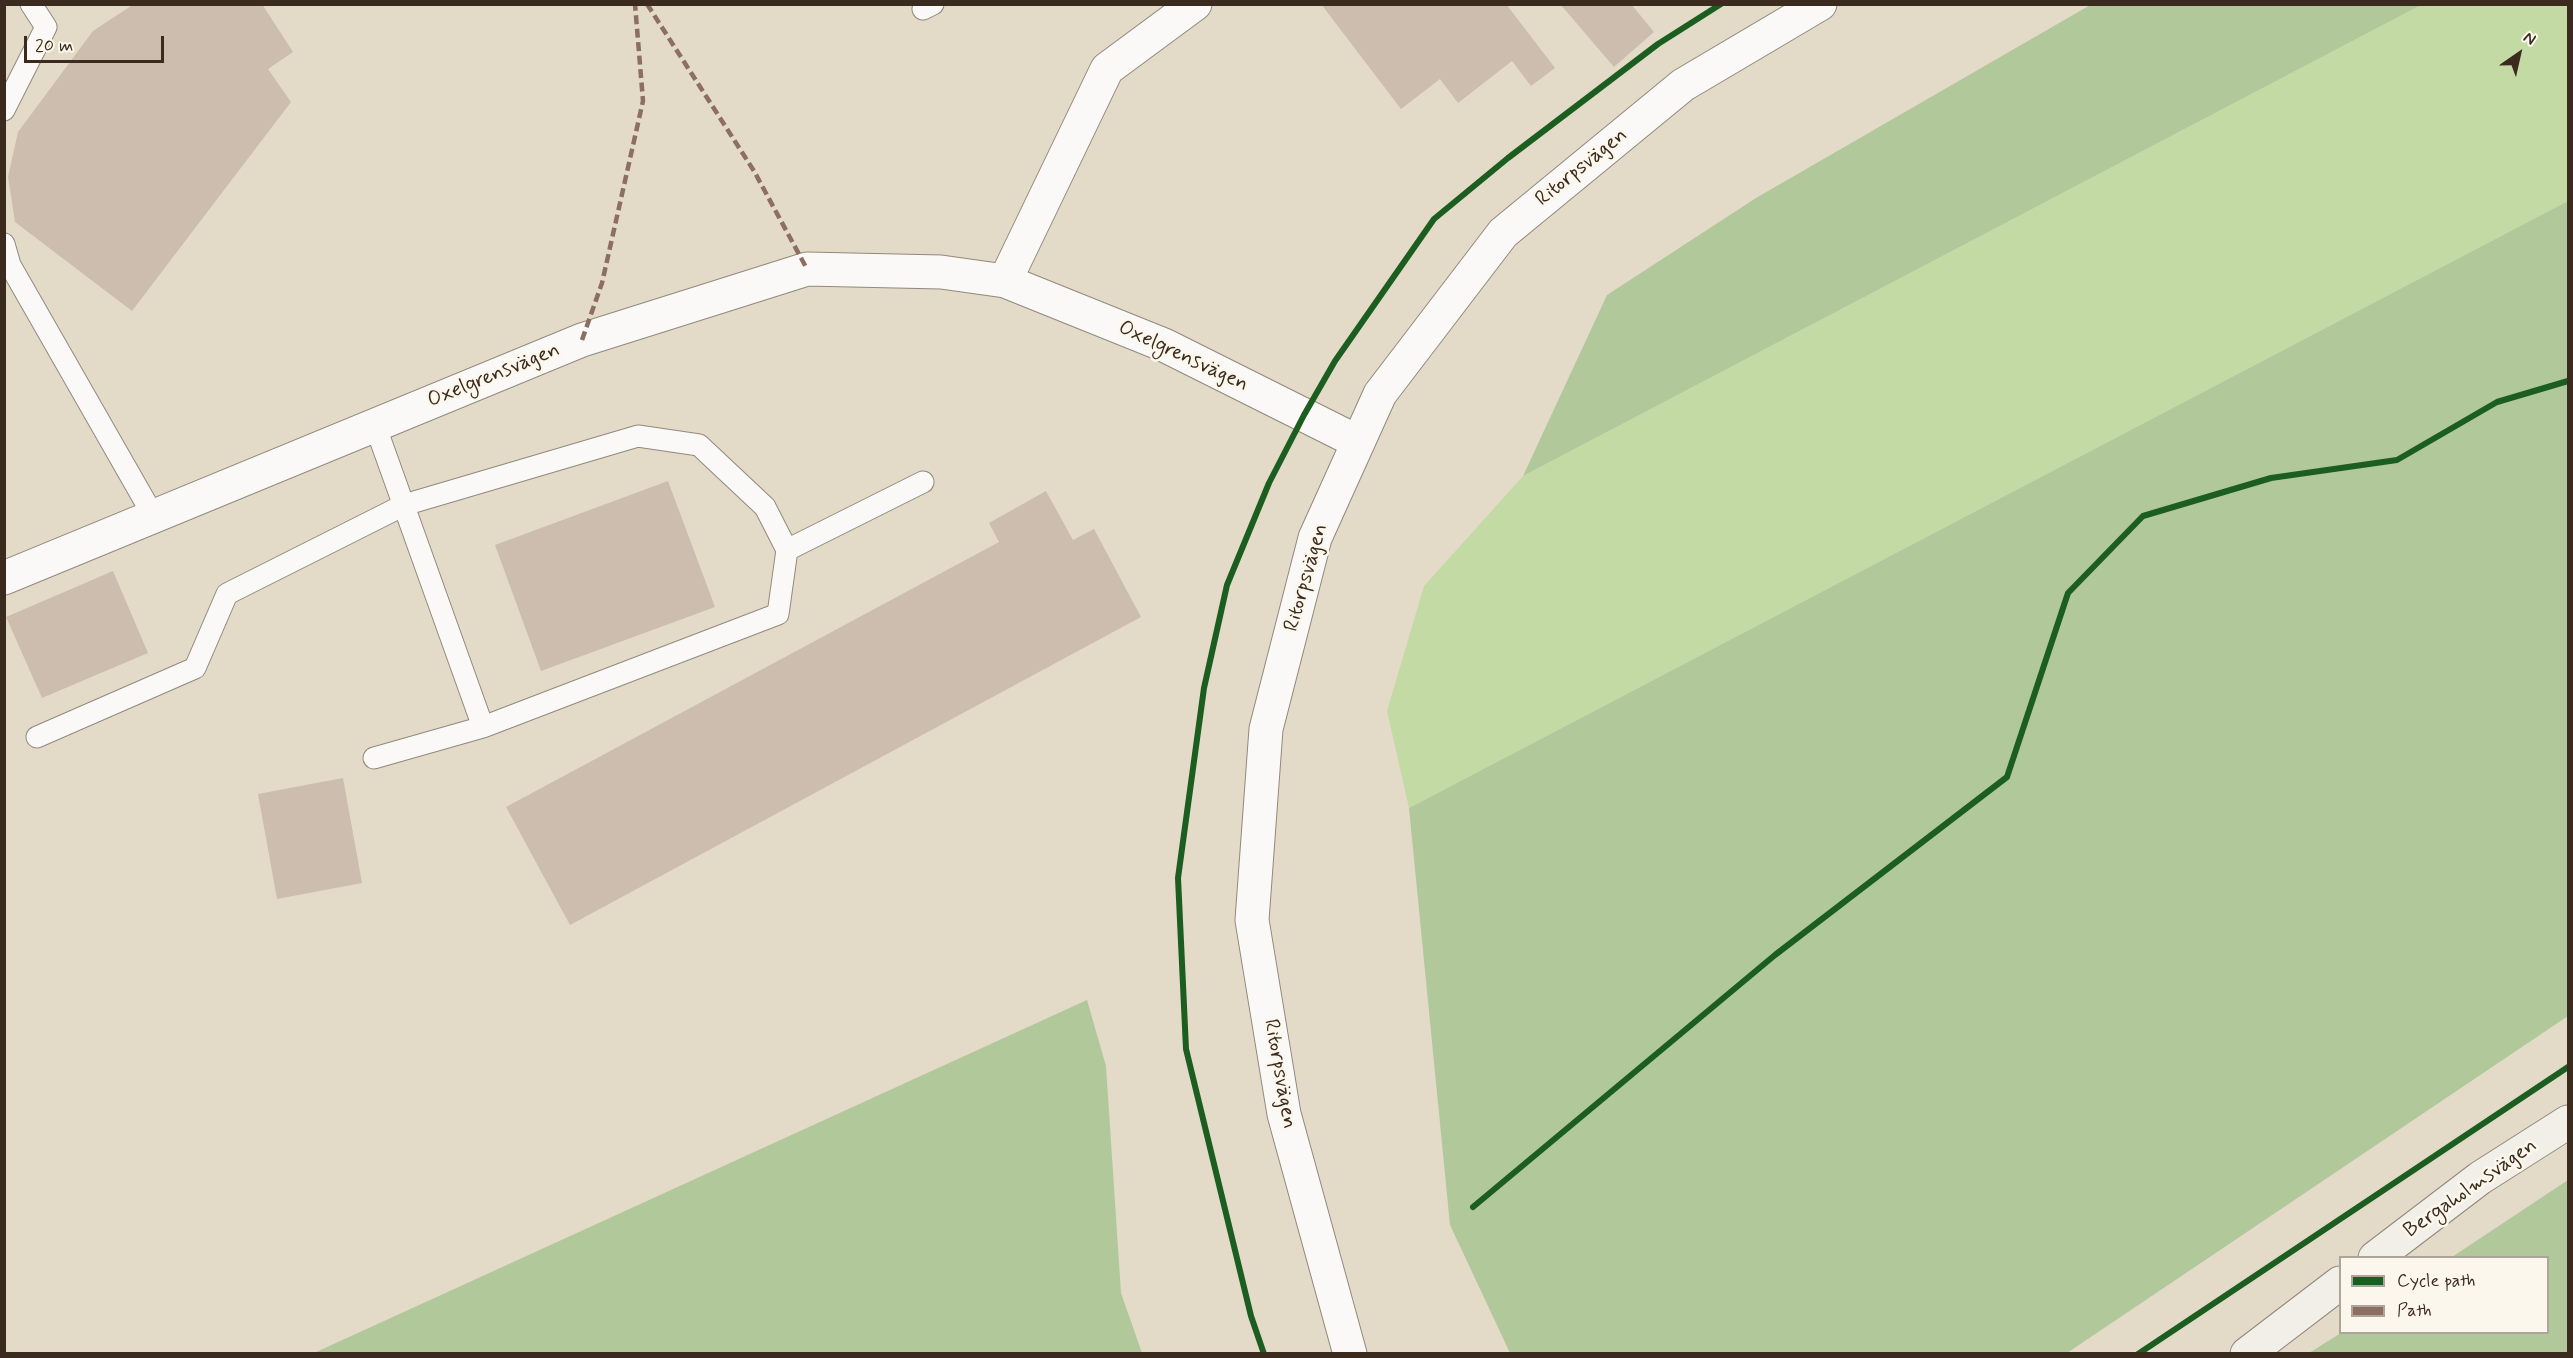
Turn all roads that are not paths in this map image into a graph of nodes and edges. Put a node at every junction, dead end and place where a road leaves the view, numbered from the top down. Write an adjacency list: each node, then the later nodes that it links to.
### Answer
1 (31, 4): 4 (lane)
2 (1195, 4): 6 (street)
3 (1820, 4): 8 (street, Ritorpsvägen)
4 (4, 110)
5 (4, 244): 11 (lane)
6 (1005, 281): 7 (street, Oxelgrensvägen); 8 (street, Oxelgrensvägen)
7 (375, 425): 10 (lane); 11 (street, Oxelgrensvägen)
8 (1358, 442): 20 (street, Ritorpsvägen)
9 (923, 482): 12 (lane)
10 (404, 504): 12 (lane); 14 (lane); 15 (lane)
11 (154, 517): 13 (street, Oxelgrensvägen)
12 (788, 550): 14 (lane)
13 (4, 578)
14 (483, 727): 16 (lane)
15 (37, 737)
16 (374, 758)
17 (2568, 1122): 18 (main road, Bergaholmsvägen)
18 (2376, 1256)
19 (2339, 1284): 21 (main road)
20 (1350, 1353)
21 (2247, 1353)

